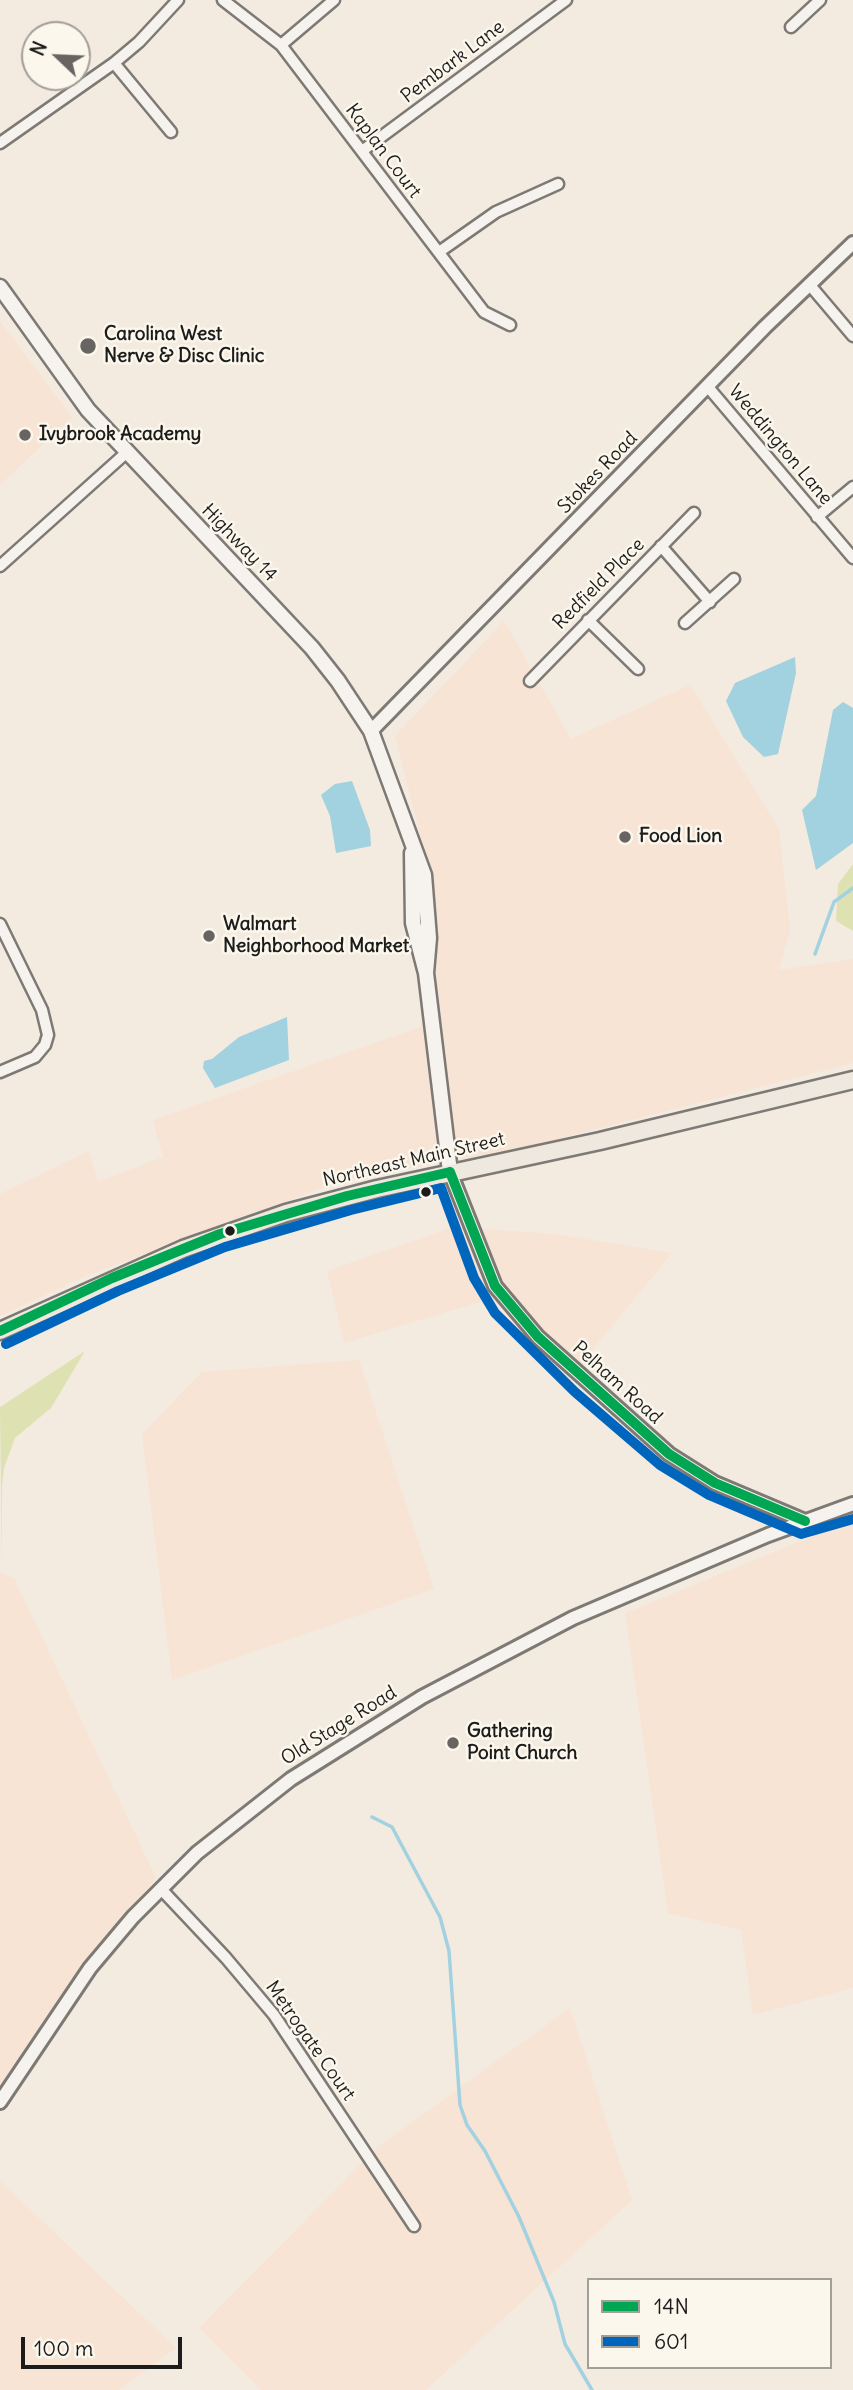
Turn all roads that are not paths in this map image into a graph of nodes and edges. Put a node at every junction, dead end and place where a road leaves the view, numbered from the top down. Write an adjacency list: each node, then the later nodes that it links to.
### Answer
1 (177, 0): 8 (street)
2 (223, 0): 7 (street, Kaplan Court)
3 (334, 0): 7 (street)
4 (566, 0): 11 (street, Pembark Lane)
5 (820, 0): 6 (street)
6 (791, 27)
7 (281, 45): 11 (street, Kaplan Court)
8 (114, 63): 9 (street); 10 (street)
9 (171, 132)
10 (0, 143)
11 (362, 151): 14 (street, Kaplan Court)
12 (558, 184): 14 (street)
13 (853, 243): 15 (street, Stokes Road)
14 (439, 252): 17 (street, Kaplan Court)
15 (810, 284): 18 (street); 19 (street, Stokes Road)
16 (0, 287): 20 (main road, Highway 14)
17 (510, 326)
18 (853, 337)
19 (708, 387): 23 (street, Weddington Lane); 33 (street, Stokes Road)
20 (126, 453): 26 (street); 33 (main road, Highway 14)
21 (853, 488): 23 (street)
22 (694, 513): 24 (street, Redfield Place)
23 (817, 517): 25 (street, Weddington Lane)
24 (661, 546): 28 (street); 29 (street, Redfield Place)
25 (853, 558)
26 (0, 566)
27 (734, 579): 28 (street)
28 (710, 601): 30 (street)
29 (588, 620): 31 (street); 32 (street, Redfield Place)
30 (685, 623)
31 (638, 668)
32 (530, 681)
33 (371, 731): 37 (main road, Highway 14)
34 (0, 924): 35 (street)
35 (0, 1072)
36 (853, 1080): 37 (main road, Northeast Main Street)
37 (450, 1172): 38 (main road, Northeast Main Street); 40 (street, Pelham Road)
38 (0, 1331)
39 (853, 1504): 40 (street, Old Stage Road)
40 (805, 1521): 41 (street, Old Stage Road)
41 (161, 1889): 42 (street, Old Stage Road); 43 (street, Metrogate Court)
42 (0, 2102)
43 (414, 2226)

